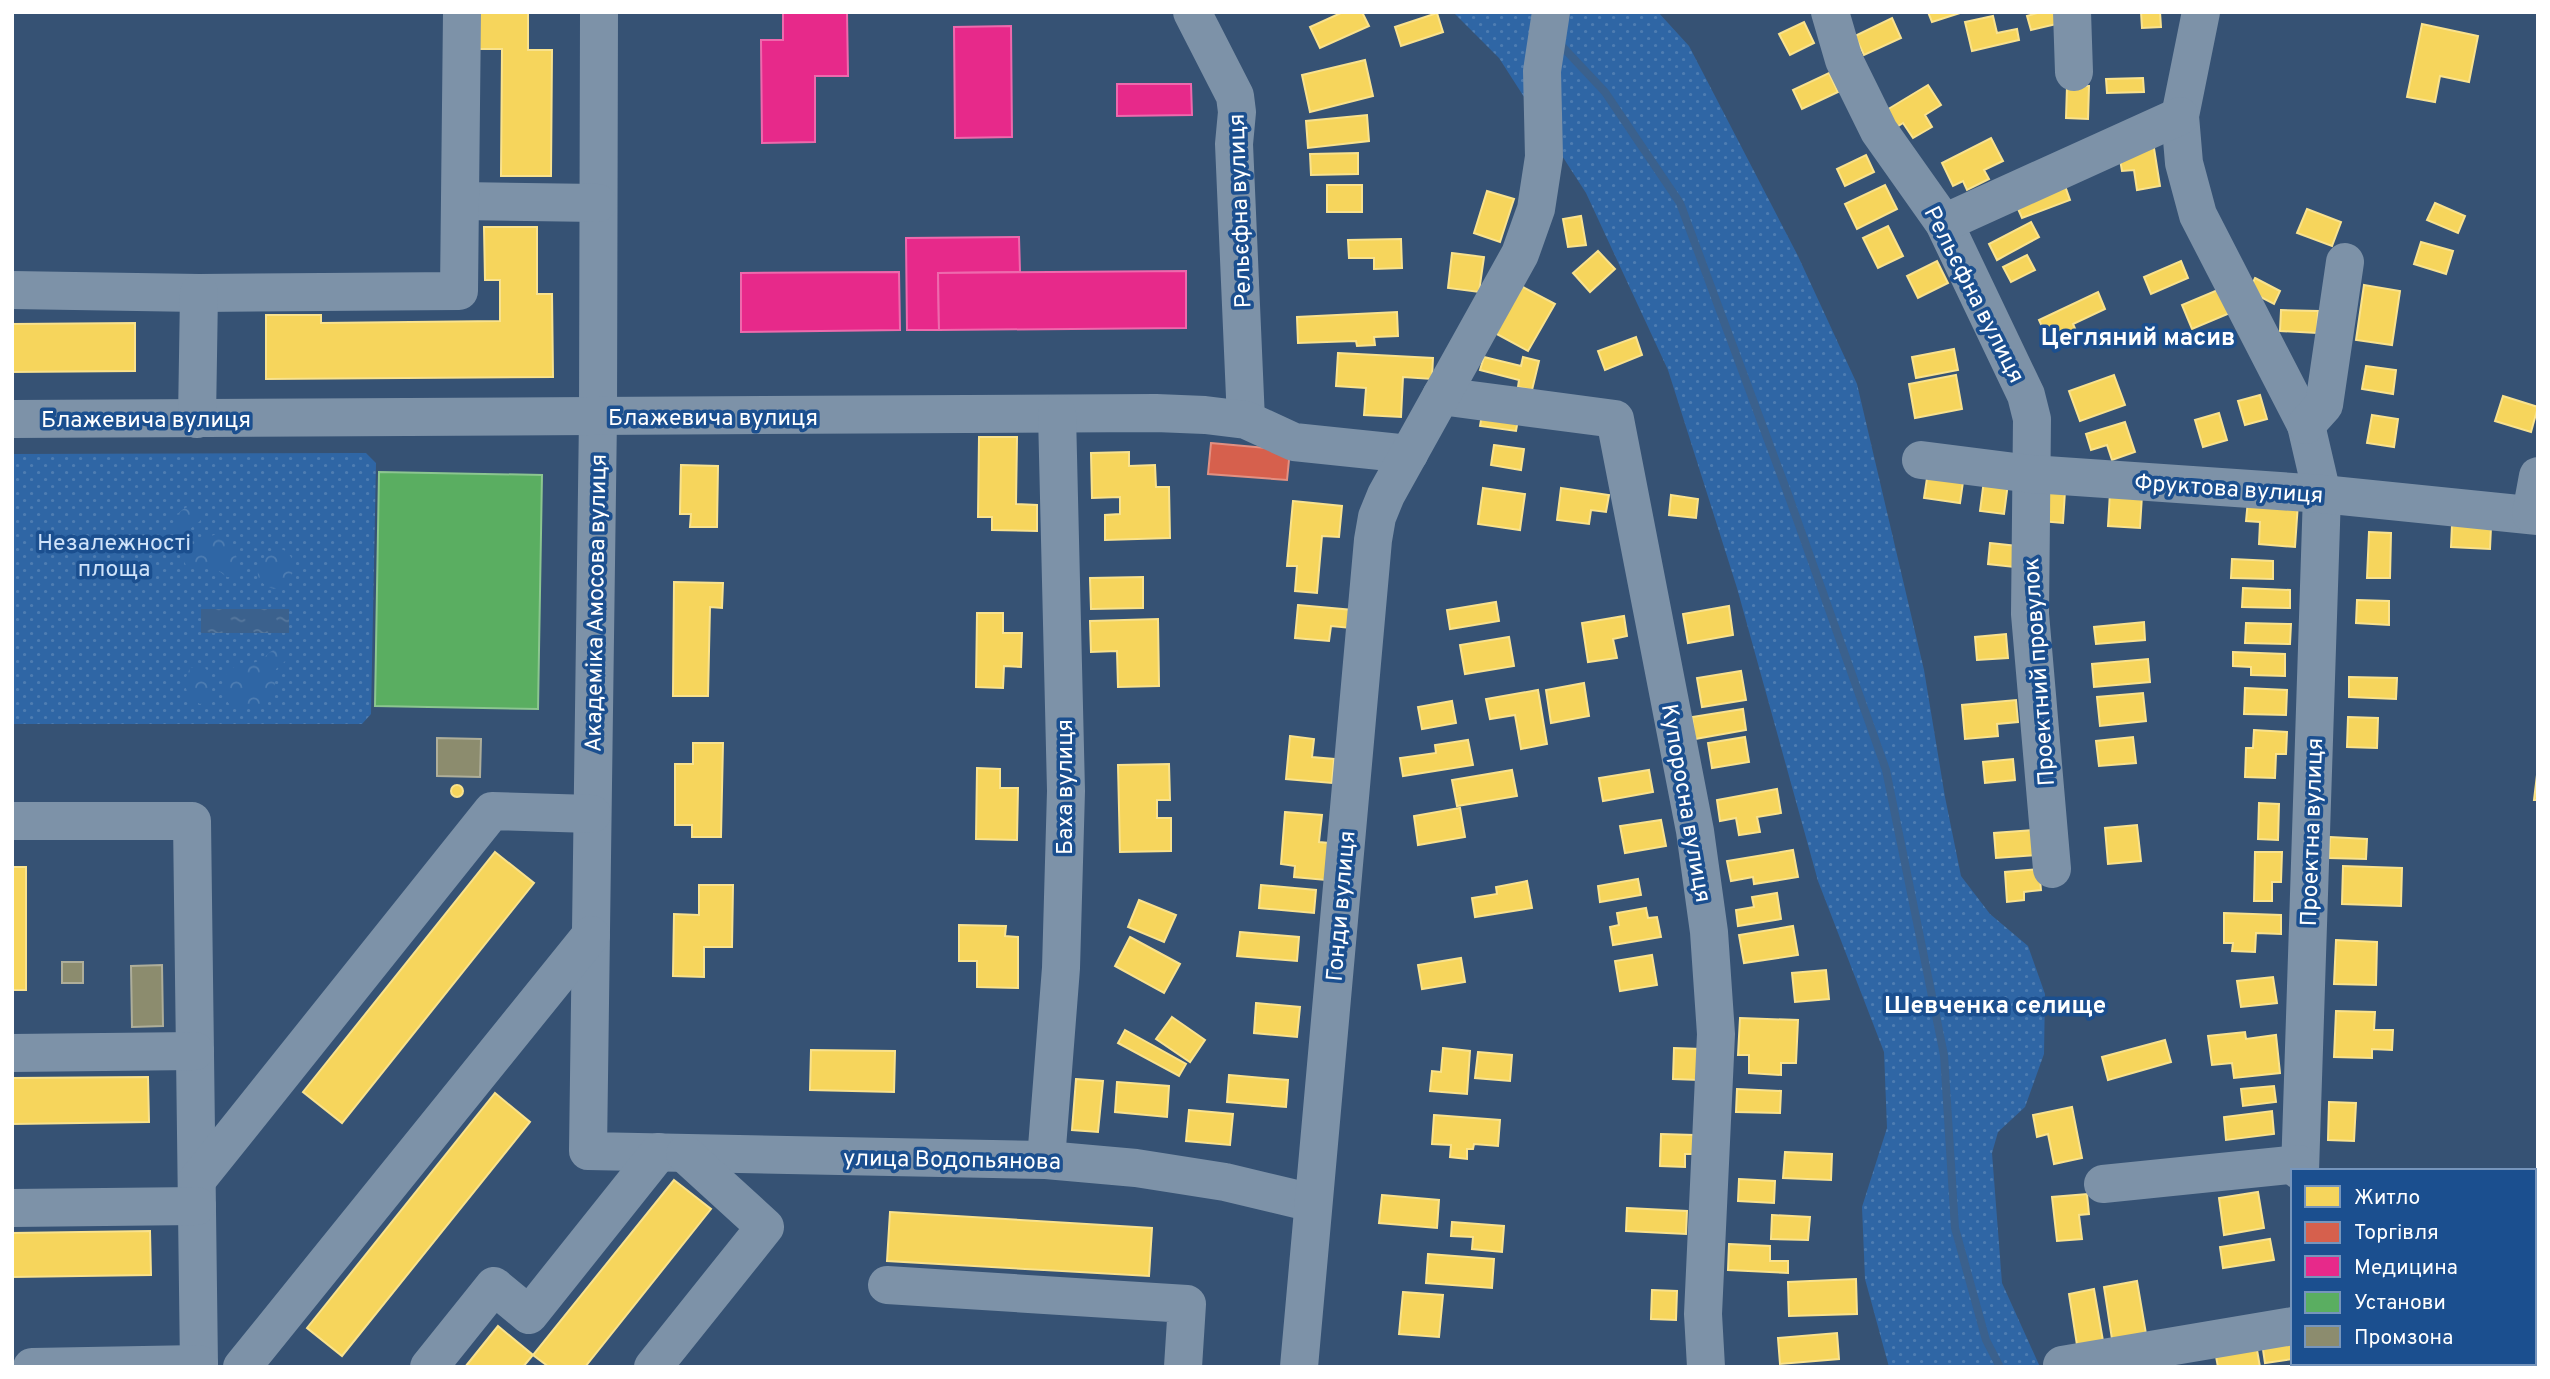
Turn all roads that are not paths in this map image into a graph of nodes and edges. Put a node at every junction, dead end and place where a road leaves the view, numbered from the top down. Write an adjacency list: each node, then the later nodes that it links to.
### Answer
1 (461, 12): 10 (street)
2 (599, 12): 11 (street, Академіка Амосова вулиця)
3 (1192, 12): 21 (street, Рельєфна вулиця)
4 (1551, 12): 16 (street)
5 (1830, 12): 12 (street, Рельєфна вулиця)
6 (2072, 12): 8 (street)
7 (2201, 12): 9 (street, Проектна вулиця)
8 (2074, 72)
9 (2180, 116): 12 (street); 22 (street, Проектна вулиця)
10 (460, 201): 11 (street); 15 (street)
11 (598, 203): 18 (street, Академіка Амосова вулиця)
12 (1944, 223): 25 (street, Рельєфна вулиця)
13 (2345, 262): 22 (street)
14 (12, 290): 15 (street)
15 (199, 293): 20 (street)
16 (1441, 396): 23 (street); 53 (street, Купоросна вулиця)
17 (1057, 414): 18 (street, Блажевича вулиця); 21 (street, Блажевича вулиця); 37 (street, Баха вулиця)
18 (598, 417): 20 (street, Блажевича вулиця); 29 (street, Академіка Амосова вулиця)
19 (12, 419): 20 (street, Блажевича вулиця)
20 (197, 419)
21 (1246, 421): 23 (street, Блажевича вулиця)
22 (2306, 425): 27 (street, Проектна вулиця)
23 (1409, 454): 41 (street, Гонди вулиця)
24 (1921, 460): 25 (street, Фруктова вулиця)
25 (2031, 474): 27 (street, Фруктова вулиця); 31 (street, Проектний провулок)
26 (2538, 476): 28 (street)
27 (2322, 494): 28 (street, Фруктова вулиця); 38 (street, Проектна вулиця)
28 (2534, 515)
29 (592, 814): 32 (street, Академіка Амосова вулиця); 40 (street)
30 (12, 821): 33 (street)
31 (2052, 869)
32 (591, 935): 35 (street, Академіка Амосова вулиця); 48 (street)
33 (195, 1051): 34 (street); 40 (street)
34 (12, 1053)
35 (588, 1152): 36 (street, улица Водопьянова)
36 (672, 1153): 37 (street, улица Водопьянова); 49 (street); 50 (street)
37 (1046, 1160): 41 (street, улица Водопьянова)
38 (2299, 1167): 39 (street)
39 (2103, 1184)
40 (197, 1193): 42 (street); 46 (street)
41 (1313, 1203): 52 (street, Гонди вулиця)
42 (12, 1208)
43 (887, 1286): 51 (street)
44 (2291, 1326): 45 (street)
45 (2062, 1364)
46 (199, 1366): 47 (street)
47 (32, 1367)
48 (242, 1367)
49 (429, 1367)
50 (653, 1367)
51 (1184, 1367)
52 (1300, 1367)
53 (1706, 1367)

